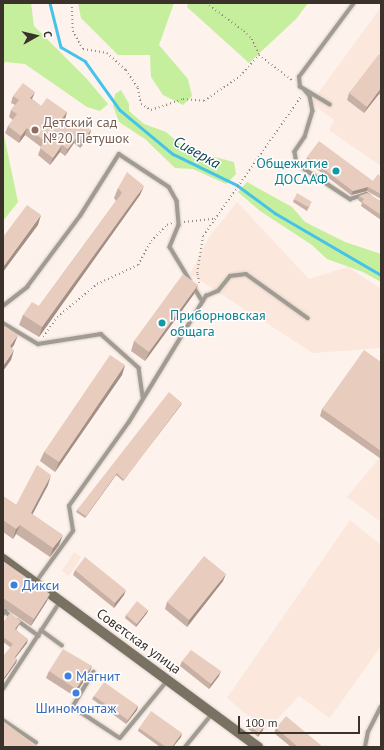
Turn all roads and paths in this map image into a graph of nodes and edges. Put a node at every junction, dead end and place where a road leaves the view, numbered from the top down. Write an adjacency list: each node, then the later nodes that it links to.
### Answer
1 (72, 3): 4 (path)
2 (206, 3): 4 (path)
3 (354, 3): 5 (lane)
4 (259, 54): 5 (path)
5 (300, 87): 6 (lane)
6 (306, 90): 7 (lane); 8 (lane); 9 (path)
7 (330, 105)
8 (375, 199)
9 (214, 218): 10 (path); 11 (path)
10 (179, 222): 12 (lane); 13 (lane); 16 (path)
11 (200, 288)
12 (203, 302): 14 (lane); 17 (lane)
13 (3, 306)
14 (308, 318)
15 (3, 323): 16 (lane)
16 (38, 344): 17 (lane)
17 (143, 397): 19 (lane)
18 (3, 559): 19 (main road, Советская улица)
19 (36, 583): 20 (main road, Советская улица)
20 (60, 601): 22 (lane); 26 (main road, Советская улица)
21 (3, 614): 23 (lane)
22 (41, 630): 23 (lane); 24 (lane)
23 (39, 636): 27 (lane)
24 (62, 645)
25 (94, 672): 26 (lane)
26 (168, 680): 29 (main road, Советская улица)
27 (3, 689)
28 (381, 707): 34 (lane)
29 (212, 713): 32 (lane); 33 (main road, Советская улица)
30 (3, 720): 31 (lane)
31 (36, 742)
32 (185, 747)
33 (258, 747)
34 (365, 747)

